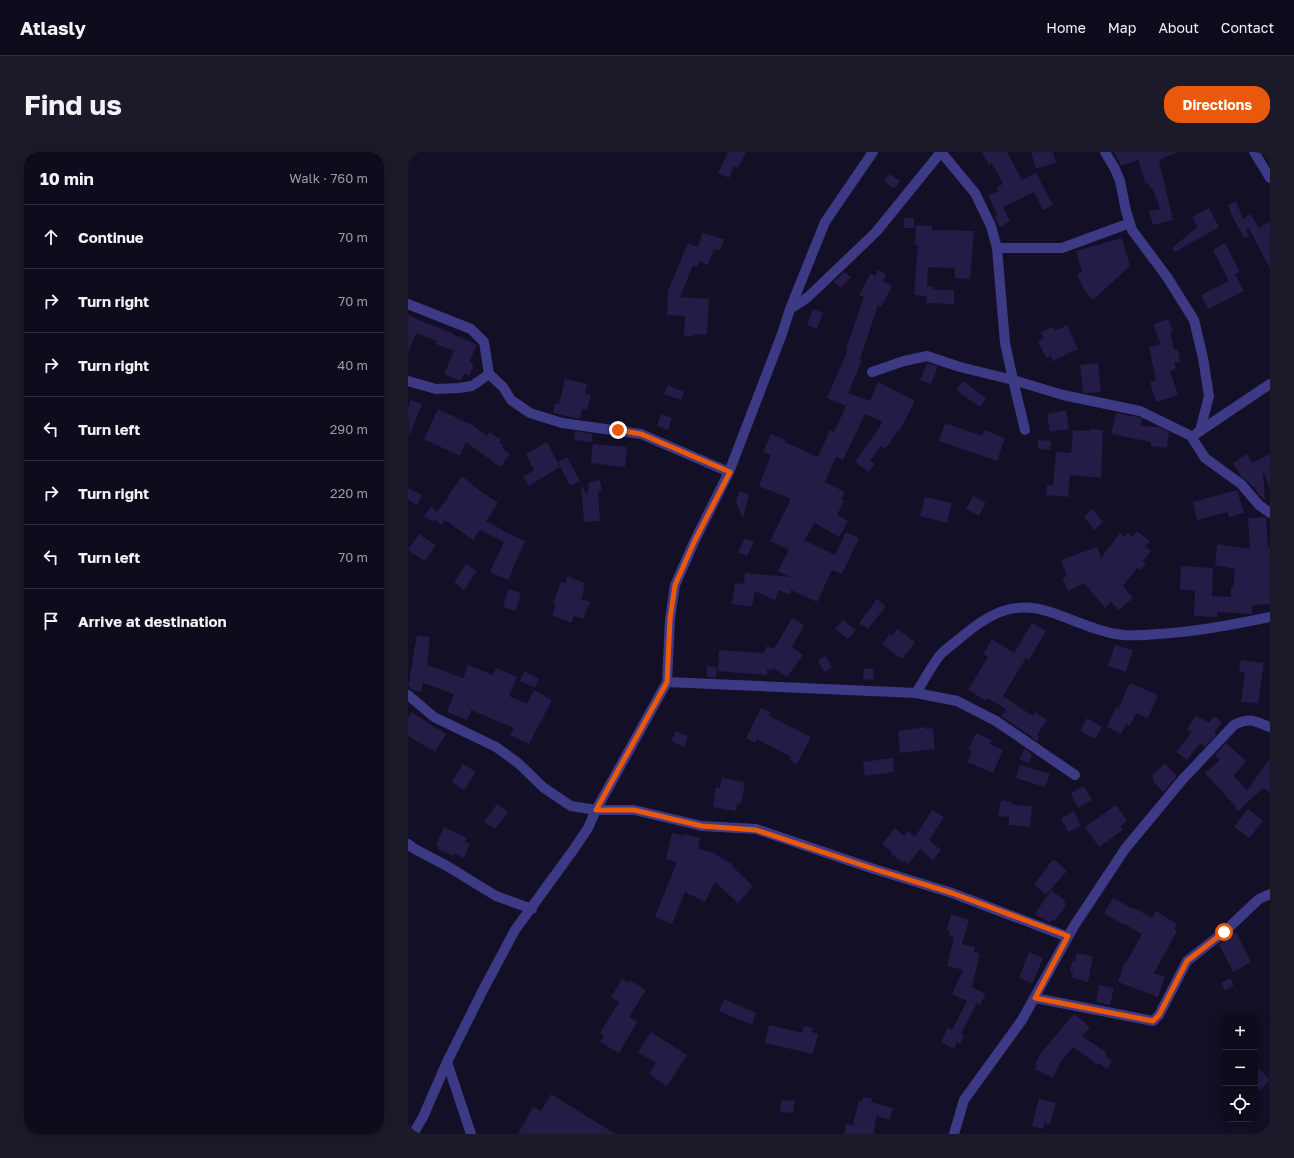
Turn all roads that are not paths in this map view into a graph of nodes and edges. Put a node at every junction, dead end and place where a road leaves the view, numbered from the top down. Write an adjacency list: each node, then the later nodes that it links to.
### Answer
1 (941, 152): 7 (street); 9 (street)
2 (1105, 152): 6 (street)
3 (1254, 152): 5 (street)
4 (871, 153): 9 (street)
5 (1270, 178)
6 (1130, 223): 7 (street); 16 (street)
7 (997, 248): 12 (street)
8 (408, 304): 11 (street)
9 (790, 309): 17 (street)
10 (872, 372): 12 (street)
11 (489, 374): 13 (street); 17 (street)
12 (1013, 380): 15 (street); 16 (street)
13 (408, 381)
14 (1270, 384): 16 (street)
15 (1025, 430)
16 (1195, 433): 18 (street)
17 (730, 472): 20 (street)
18 (1270, 512)
19 (1270, 617): 21 (street)
20 (667, 682): 21 (street); 25 (street)
21 (916, 693): 24 (street)
22 (408, 695): 25 (street)
23 (1270, 727): 29 (street)
24 (1075, 775)
25 (596, 810): 28 (street); 29 (street)
26 (408, 844): 28 (street)
27 (1270, 894): 30 (street)
28 (532, 909): 31 (street)
29 (1068, 936): 30 (street)
30 (1035, 998): 34 (street)
31 (447, 1062): 32 (street); 33 (street)
32 (413, 1134)
33 (472, 1134)
34 (954, 1134)

